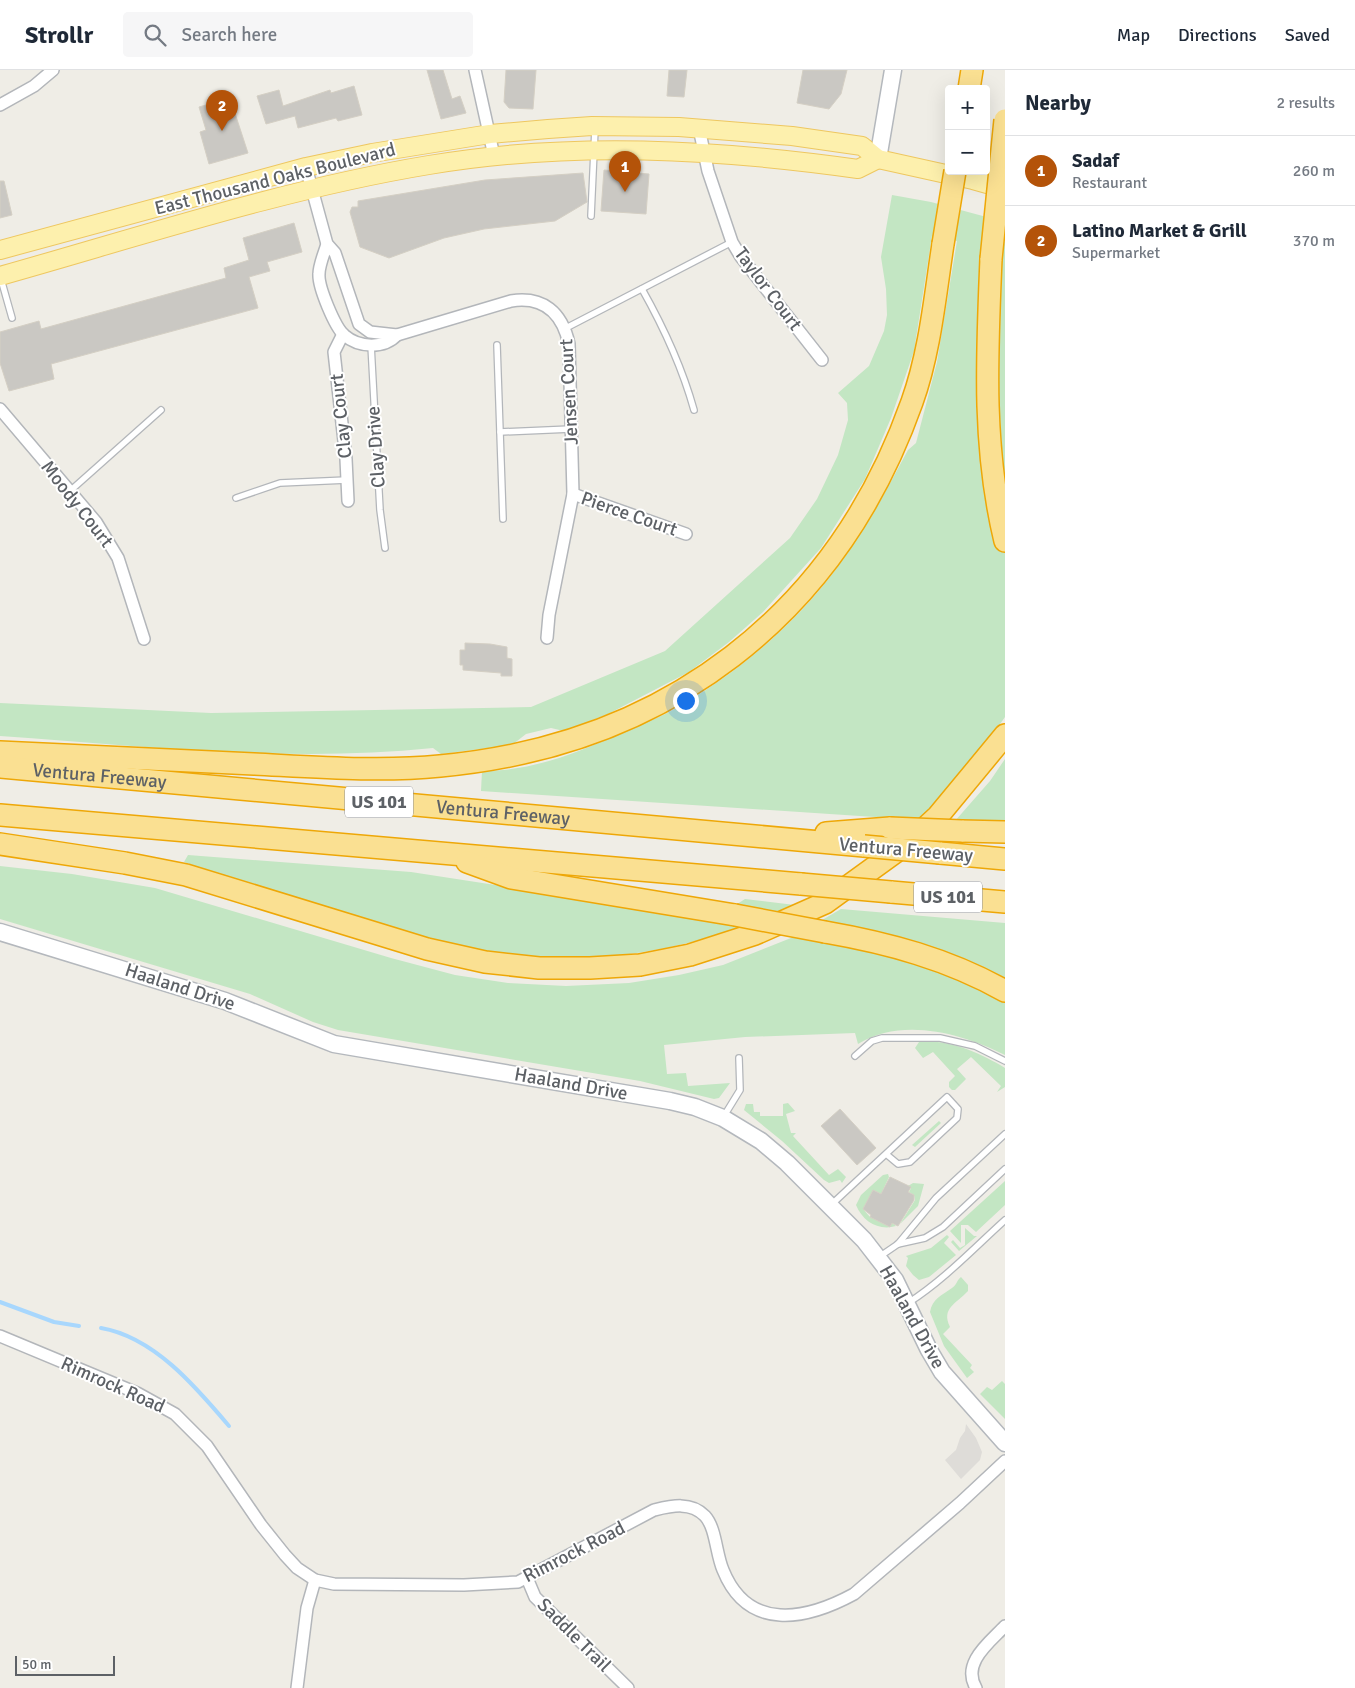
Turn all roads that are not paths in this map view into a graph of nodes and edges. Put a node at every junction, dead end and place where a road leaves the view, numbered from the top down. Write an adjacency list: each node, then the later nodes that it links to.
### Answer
1 (53, 70): 6 (street)
2 (475, 70): 10 (street)
3 (893, 70): 14 (street)
4 (972, 70): 5 (highway)
5 (970, 85)
6 (0, 105)
7 (1005, 120): 44 (highway, bridge)
8 (595, 126): 9 (main road, East Thousand Oaks Boulevard); 10 (main road, East Thousand Oaks Boulevard); 11 (lane)
9 (699, 128): 12 (street, Taylor Court); 14 (main road, East Thousand Oaks Boulevard)
10 (490, 134): 13 (street); 15 (main road, East Thousand Oaks Boulevard)
11 (594, 150): 12 (main road, East Thousand Oaks Boulevard); 13 (main road, East Thousand Oaks Boulevard); 19 (lane)
12 (705, 151): 14 (main road, East Thousand Oaks Boulevard); 20 (street, Taylor Court)
13 (494, 156): 17 (main road, East Thousand Oaks Boulevard)
14 (878, 160): 18 (main road, East Thousand Oaks Boulevard)
15 (306, 167): 17 (street); 22 (main road, East Thousand Oaks Boulevard)
16 (954, 175): 49 (highway, bridge)
17 (312, 189): 21 (street); 23 (main road, East Thousand Oaks Boulevard)
18 (1005, 189)
19 (591, 216)
20 (732, 242): 24 (lane); 31 (street, Taylor Court)
21 (328, 244): 27 (street); 28 (street)
22 (0, 250)
23 (0, 276): 25 (lane)
24 (642, 289): 26 (lane); 34 (lane)
25 (12, 318)
26 (566, 328): 28 (street, Jensen Court); 35 (street, Jensen Court)
27 (343, 334): 29 (street); 37 (street, Clay Court)
28 (397, 335): 29 (street)
29 (371, 345): 45 (lane, Clay Drive)
30 (496, 346): 36 (lane)
31 (822, 360)
32 (0, 409): 38 (street, Moody Court)
33 (160, 410): 38 (lane)
34 (694, 410)
35 (571, 429): 36 (lane); 39 (street, Jensen Court)
36 (500, 432): 42 (lane)
37 (347, 480): 40 (lane); 41 (street, Clay Court)
38 (70, 491): 47 (street, Moody Court)
39 (573, 494): 43 (street, Pierce Court); 46 (street, Jensen Court)
40 (236, 498)
41 (348, 501)
42 (503, 519)
43 (686, 534)
44 (1005, 541)
45 (385, 548)
46 (547, 638)
47 (144, 639)
48 (1005, 735): 54 (highway)
49 (0, 752)
50 (0, 767): 53 (highway, Ventura Freeway / US 101)
51 (0, 815): 55 (highway, US 101)
52 (1005, 832): 53 (highway, bridge)
53 (758, 838): 56 (highway, Ventura Freeway / US 101, bridge)
54 (0, 844)
55 (439, 852): 57 (highway, US 101, bridge); 59 (highway, bridge)
56 (1005, 859)
57 (1005, 902)
58 (0, 932): 63 (street, Haaland Drive)
59 (1005, 991)
60 (855, 1056): 62 (lane)
61 (739, 1058): 63 (lane)
62 (1005, 1061)
63 (723, 1118): 67 (street, Haaland Drive)
64 (1005, 1134): 69 (lane)
65 (886, 1154): 65 (lane); 67 (lane)
66 (1005, 1168): 69 (lane)
67 (830, 1206): 70 (street, Haaland Drive)
68 (1005, 1220): 71 (lane)
69 (898, 1244): 70 (lane)
70 (879, 1257): 71 (street, Haaland Drive)
71 (907, 1304): 73 (street, Haaland Drive)
72 (0, 1336): 76 (street, Rimrock Road)
73 (1005, 1443)
74 (1005, 1461): 75 (street, Rimrock Road)
75 (527, 1578): 76 (street, Rimrock Road); 79 (street, Saddle Trail)
76 (316, 1580): 78 (street)
77 (1005, 1626): 80 (street)
78 (297, 1688)
79 (628, 1688)
80 (976, 1688)

